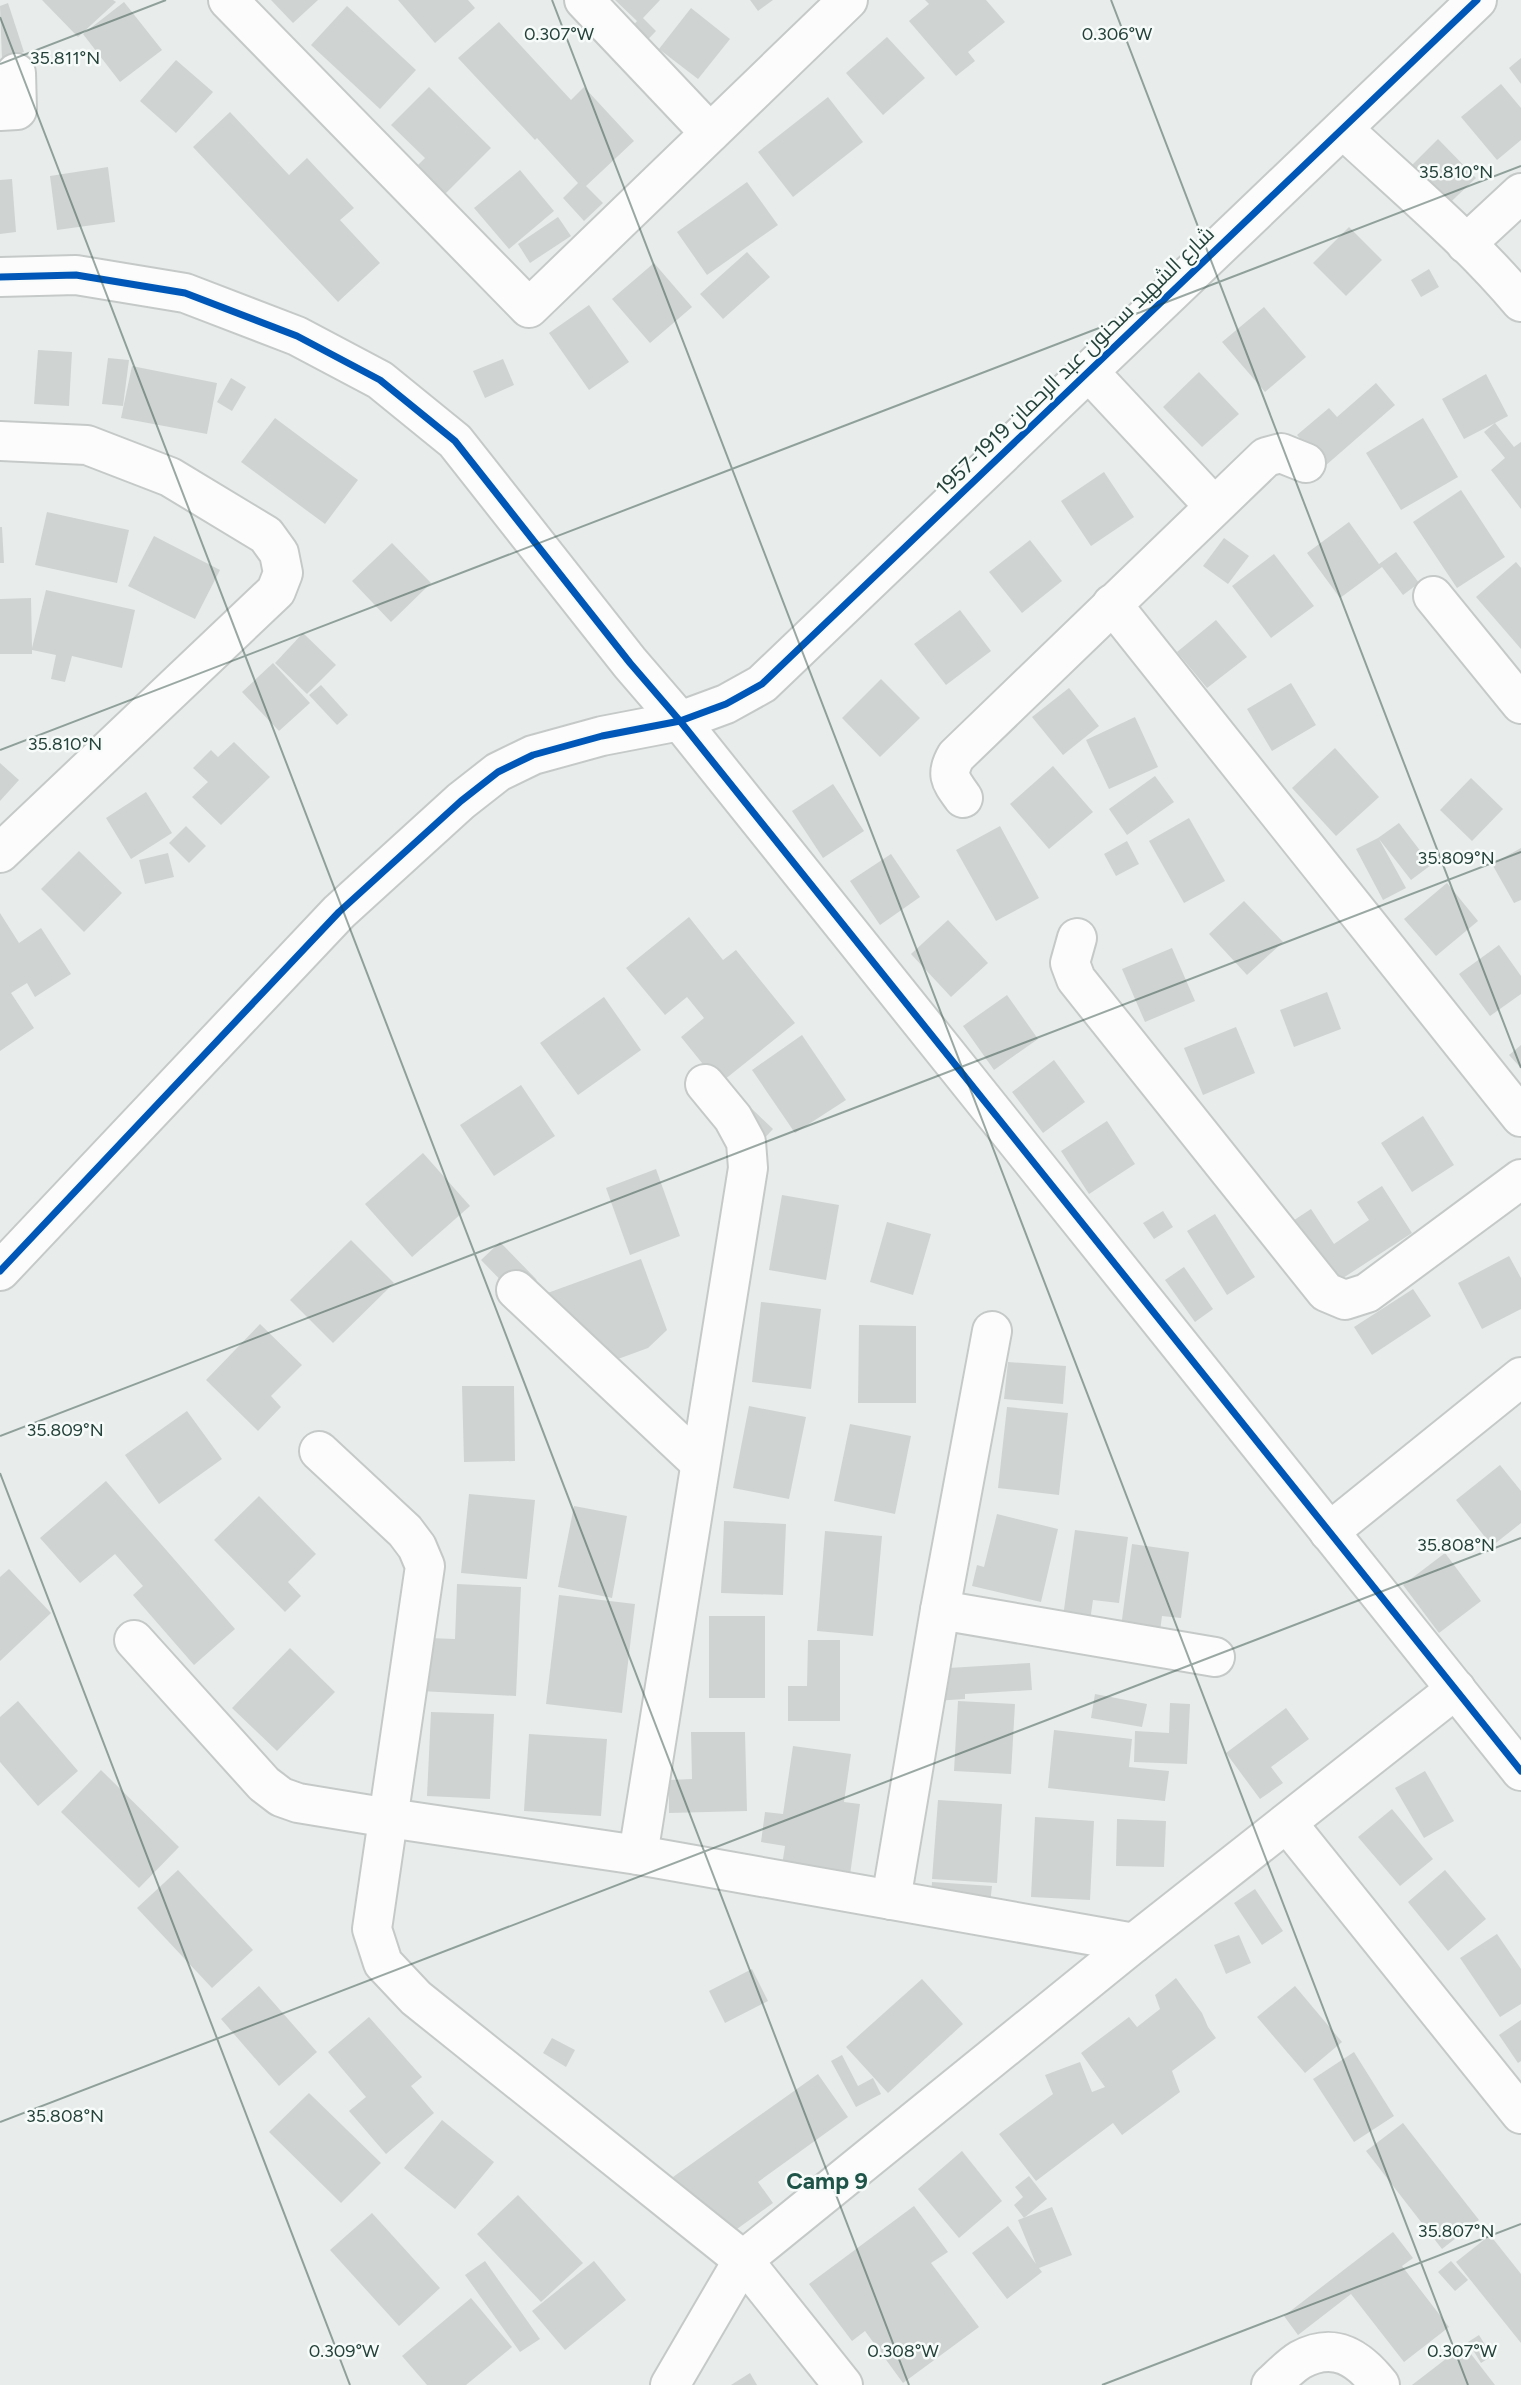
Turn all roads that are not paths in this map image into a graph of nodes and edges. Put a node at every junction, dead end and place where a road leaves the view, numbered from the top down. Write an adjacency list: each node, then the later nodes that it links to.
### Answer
1 (228, 0): 8 (street)
2 (583, 0): 8 (street)
3 (848, 0): 8 (street)
4 (1477, 0): 7 (street, شارع الشهيد سحنون عبد الرحمان 1919-1957)
5 (16, 73): 6 (street)
6 (0, 111)
7 (1343, 129): 10 (street); 13 (street, شارع الشهيد سحنون عبد الرحمان 1919-1957)
8 (710, 133)
9 (1521, 193): 10 (street)
10 (1466, 244): 12 (street)
11 (0, 277): 20 (street)
12 (1521, 302)
13 (1089, 372): 16 (street); 20 (street, شارع الشهيد سحنون عبد الرحمان 1919-1957)
14 (0, 441): 22 (street)
15 (1306, 463): 16 (street)
16 (1214, 506): 18 (street)
17 (1433, 596): 19 (street)
18 (1112, 604): 21 (street); 25 (street)
19 (1521, 704)
20 (680, 721): 27 (street, شارع الشهيد سحنون عبد الرحمان 1919-1957); 33 (street)
21 (963, 798)
22 (0, 853)
23 (1077, 938): 26 (street)
24 (705, 1084): 32 (street)
25 (1521, 1117)
26 (1521, 1179)
27 (0, 1271)
28 (516, 1290): 32 (street)
29 (992, 1331): 34 (street)
30 (1521, 1377): 33 (street)
31 (319, 1451): 39 (street)
32 (701, 1463): 41 (street)
33 (1329, 1532): 37 (street)
34 (940, 1610): 36 (street); 42 (street)
35 (134, 1640): 39 (street)
36 (1215, 1657)
37 (1456, 1689): 38 (street); 40 (street)
38 (1521, 1771)
39 (388, 1818): 41 (street); 45 (street)
40 (1287, 1823): 43 (street); 44 (street)
41 (638, 1855): 42 (street)
42 (891, 1900): 43 (street)
43 (1134, 1943): 45 (street)
44 (1521, 2114)
45 (743, 2260): 46 (street); 47 (street)
46 (670, 2385)
47 (842, 2385)
48 (1271, 2385): 49 (street)
49 (1380, 2385)

